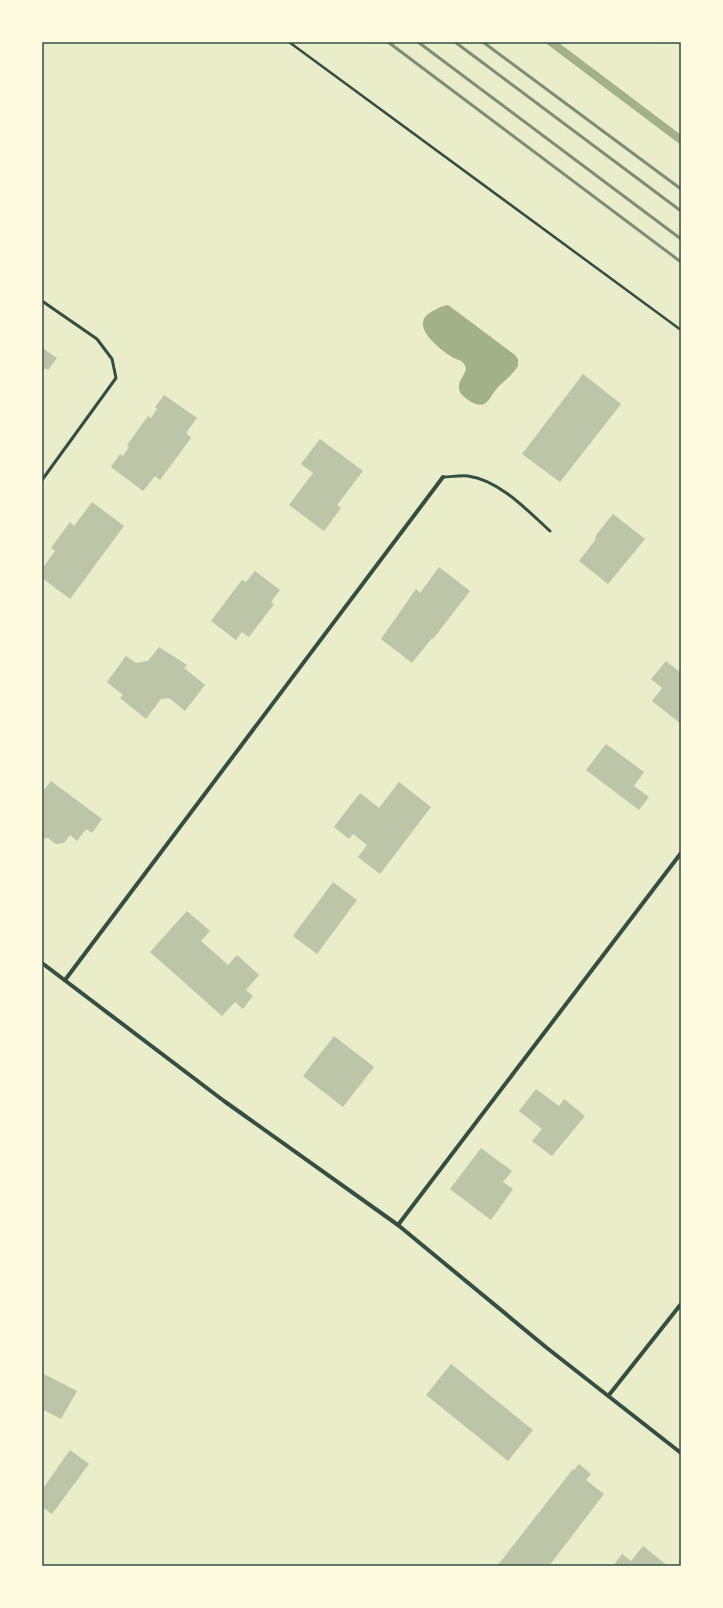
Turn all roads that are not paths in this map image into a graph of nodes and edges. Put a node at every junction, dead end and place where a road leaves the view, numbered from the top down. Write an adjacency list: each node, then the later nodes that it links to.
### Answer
1 (42, 301): 3 (lane)
2 (443, 477): 4 (lane); 7 (street)
3 (42, 480)
4 (550, 531)
5 (681, 854): 8 (street)
6 (42, 963): 7 (street)
7 (65, 980): 8 (street)
8 (398, 1225): 10 (street)
9 (681, 1304): 10 (street)
10 (609, 1395): 11 (street)
11 (681, 1453)

